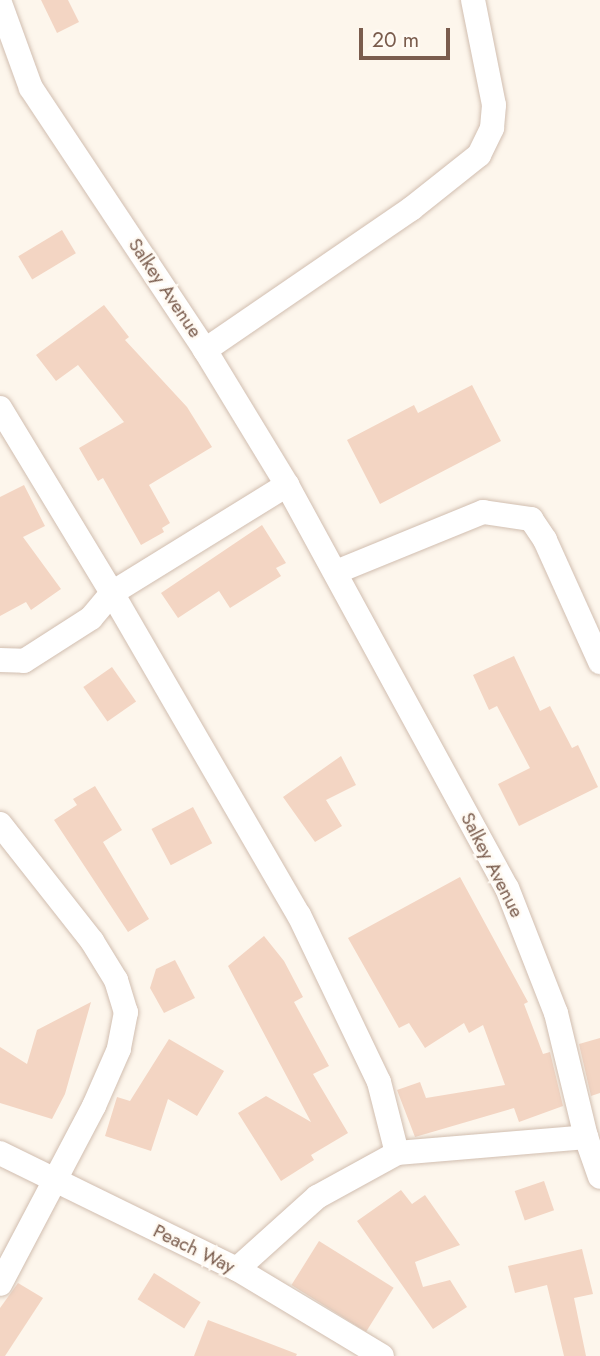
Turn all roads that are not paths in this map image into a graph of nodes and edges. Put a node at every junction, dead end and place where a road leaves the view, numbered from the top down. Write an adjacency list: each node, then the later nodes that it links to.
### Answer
1 (473, 0): 3 (street)
2 (0, 3): 3 (street, Salkey Avenue)
3 (205, 349): 5 (street, Salkey Avenue)
4 (0, 408): 7 (street)
5 (287, 485): 6 (street, Salkey Avenue); 7 (street)
6 (337, 572): 9 (street); 11 (street, Salkey Avenue)
7 (112, 593): 8 (street); 13 (street)
8 (0, 660)
9 (600, 662)
10 (0, 824): 15 (street)
11 (586, 1137): 13 (street); 14 (street, Salkey Avenue)
12 (0, 1153): 15 (street, Peach Way)
13 (397, 1153): 16 (street)
14 (600, 1177)
15 (57, 1181): 16 (street, Peach Way); 17 (street)
16 (237, 1269): 18 (street, Peach Way)
17 (0, 1284)
18 (382, 1356)

